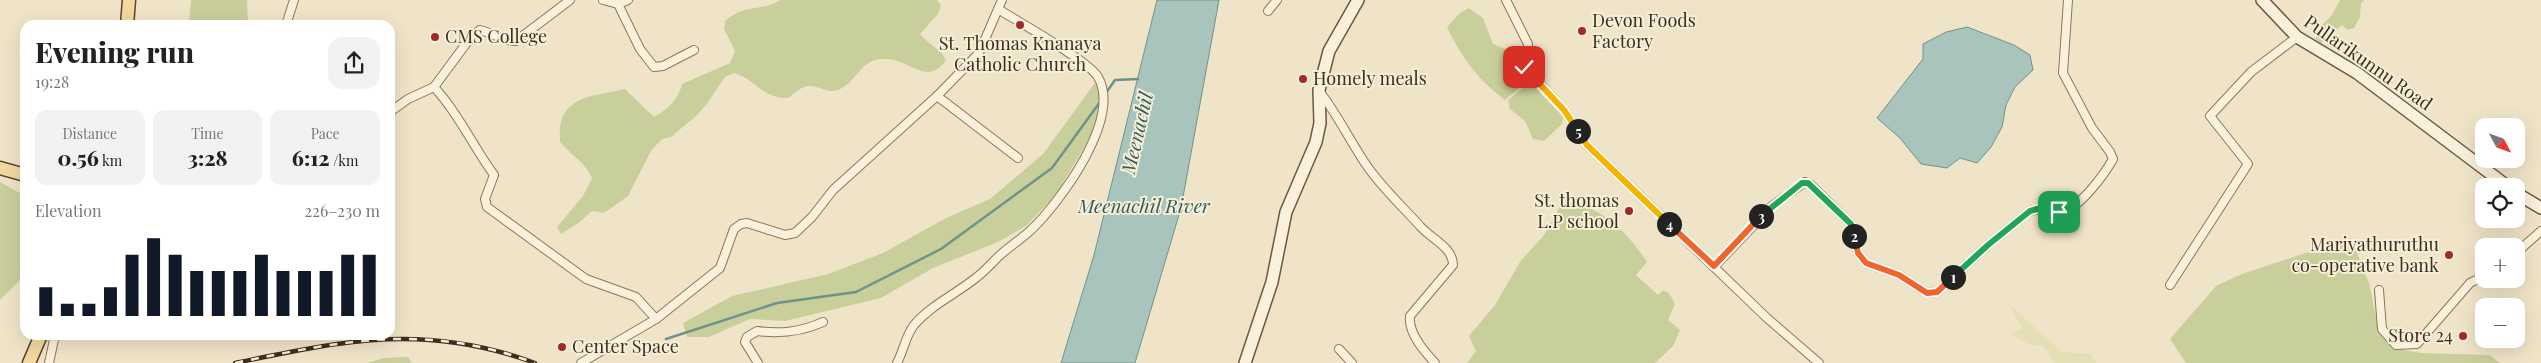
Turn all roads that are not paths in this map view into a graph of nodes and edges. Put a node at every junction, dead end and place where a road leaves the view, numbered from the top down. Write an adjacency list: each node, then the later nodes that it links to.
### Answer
1 (129, 0): 15 (main road)
2 (294, 0): 16 (street)
3 (570, 0): 19 (street)
4 (603, 0): 12 (street)
5 (628, 0): 12 (street)
6 (1002, 0): 13 (street)
7 (1277, 0): 14 (street)
8 (1358, 0): 20 (street)
9 (1506, 0): 31 (street)
10 (2068, 0): 31 (street)
11 (2262, 0): 17 (street, Pullarikunnu Road)
12 (618, 4): 18 (street)
13 (998, 9): 21 (street); 44 (street)
14 (1268, 11)
15 (127, 20)
16 (288, 20)
17 (2297, 37): 26 (street, Pullarikunnu Road); 33 (street)
18 (694, 50)
19 (434, 87): 22 (street); 35 (street)
20 (1319, 90): 45 (street); 47 (street)
21 (937, 96): 23 (street); 35 (street)
22 (395, 108)
23 (1018, 158)
24 (0, 168): 25 (main road)
25 (20, 174)
26 (2496, 178)
27 (2525, 198): 28 (street)
28 (2541, 208)
29 (2541, 231): 30 (street)
30 (2525, 245)
31 (1714, 266): 48 (street)
32 (2475, 280): 34 (street)
33 (2170, 285)
34 (2379, 290)
35 (656, 319): 42 (street)
36 (823, 322): 43 (street)
37 (39, 340): 40 (main road)
38 (54, 340): 41 (street)
39 (1339, 348): 46 (street)
40 (29, 363)
41 (49, 363)
42 (581, 363)
43 (758, 363)
44 (897, 363)
45 (1246, 363)
46 (1352, 363)
47 (1435, 363)
48 (1819, 363)

